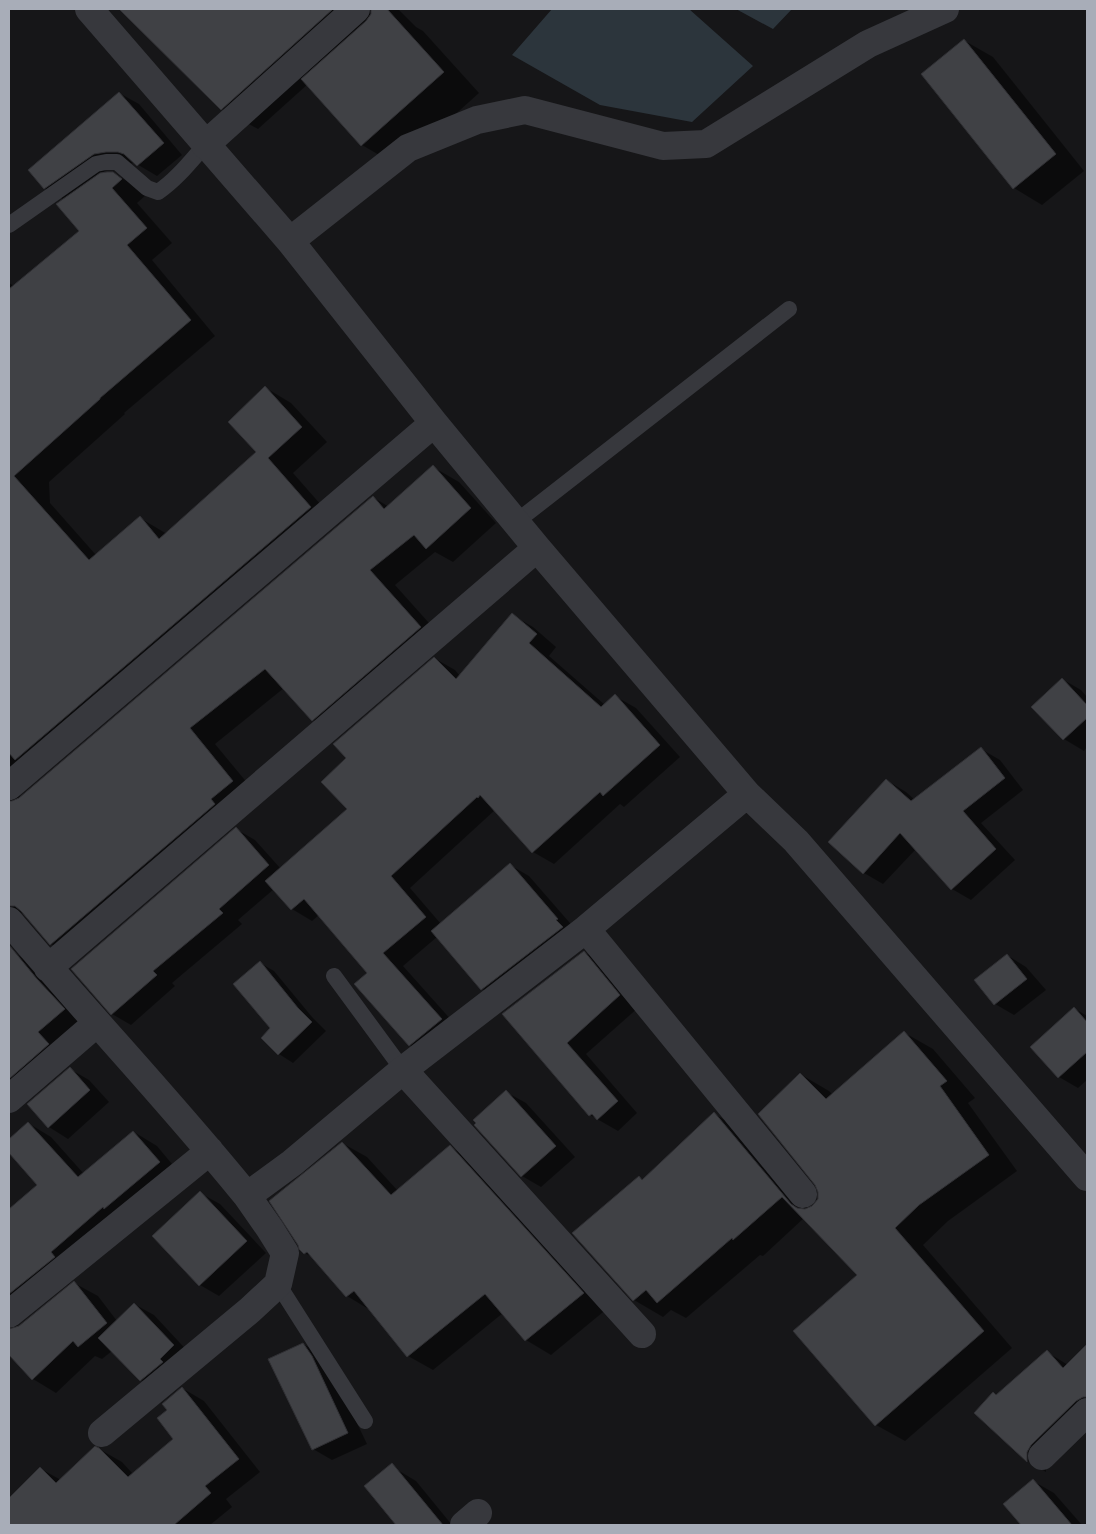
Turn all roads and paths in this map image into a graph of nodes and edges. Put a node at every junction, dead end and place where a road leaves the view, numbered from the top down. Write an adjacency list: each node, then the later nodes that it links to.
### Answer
1 (89, 9): 4 (street)
2 (356, 9): 4 (street)
3 (945, 9): 6 (street)
4 (206, 145): 5 (lane); 6 (street)
5 (9, 224)
6 (290, 241): 8 (street)
7 (789, 309): 9 (lane)
8 (434, 423): 9 (street); 11 (street)
9 (516, 522): 10 (street)
10 (538, 548): 12 (street); 15 (street)
11 (9, 786)
12 (747, 794): 14 (street); 21 (street)
13 (9, 921): 15 (street)
14 (586, 929): 18 (street); 22 (street)
15 (48, 968): 17 (street)
16 (334, 976): 18 (lane)
17 (97, 1023): 19 (street); 20 (street)
18 (403, 1070): 23 (street); 26 (street)
19 (9, 1099)
20 (210, 1151): 23 (street); 25 (street)
21 (1083, 1164)
22 (803, 1194)
23 (246, 1196): 24 (street)
24 (278, 1284): 28 (lane); 29 (street)
25 (9, 1314)
26 (642, 1334)
27 (1087, 1412): 30 (street)
28 (365, 1421)
29 (102, 1434)
30 (1042, 1456)

